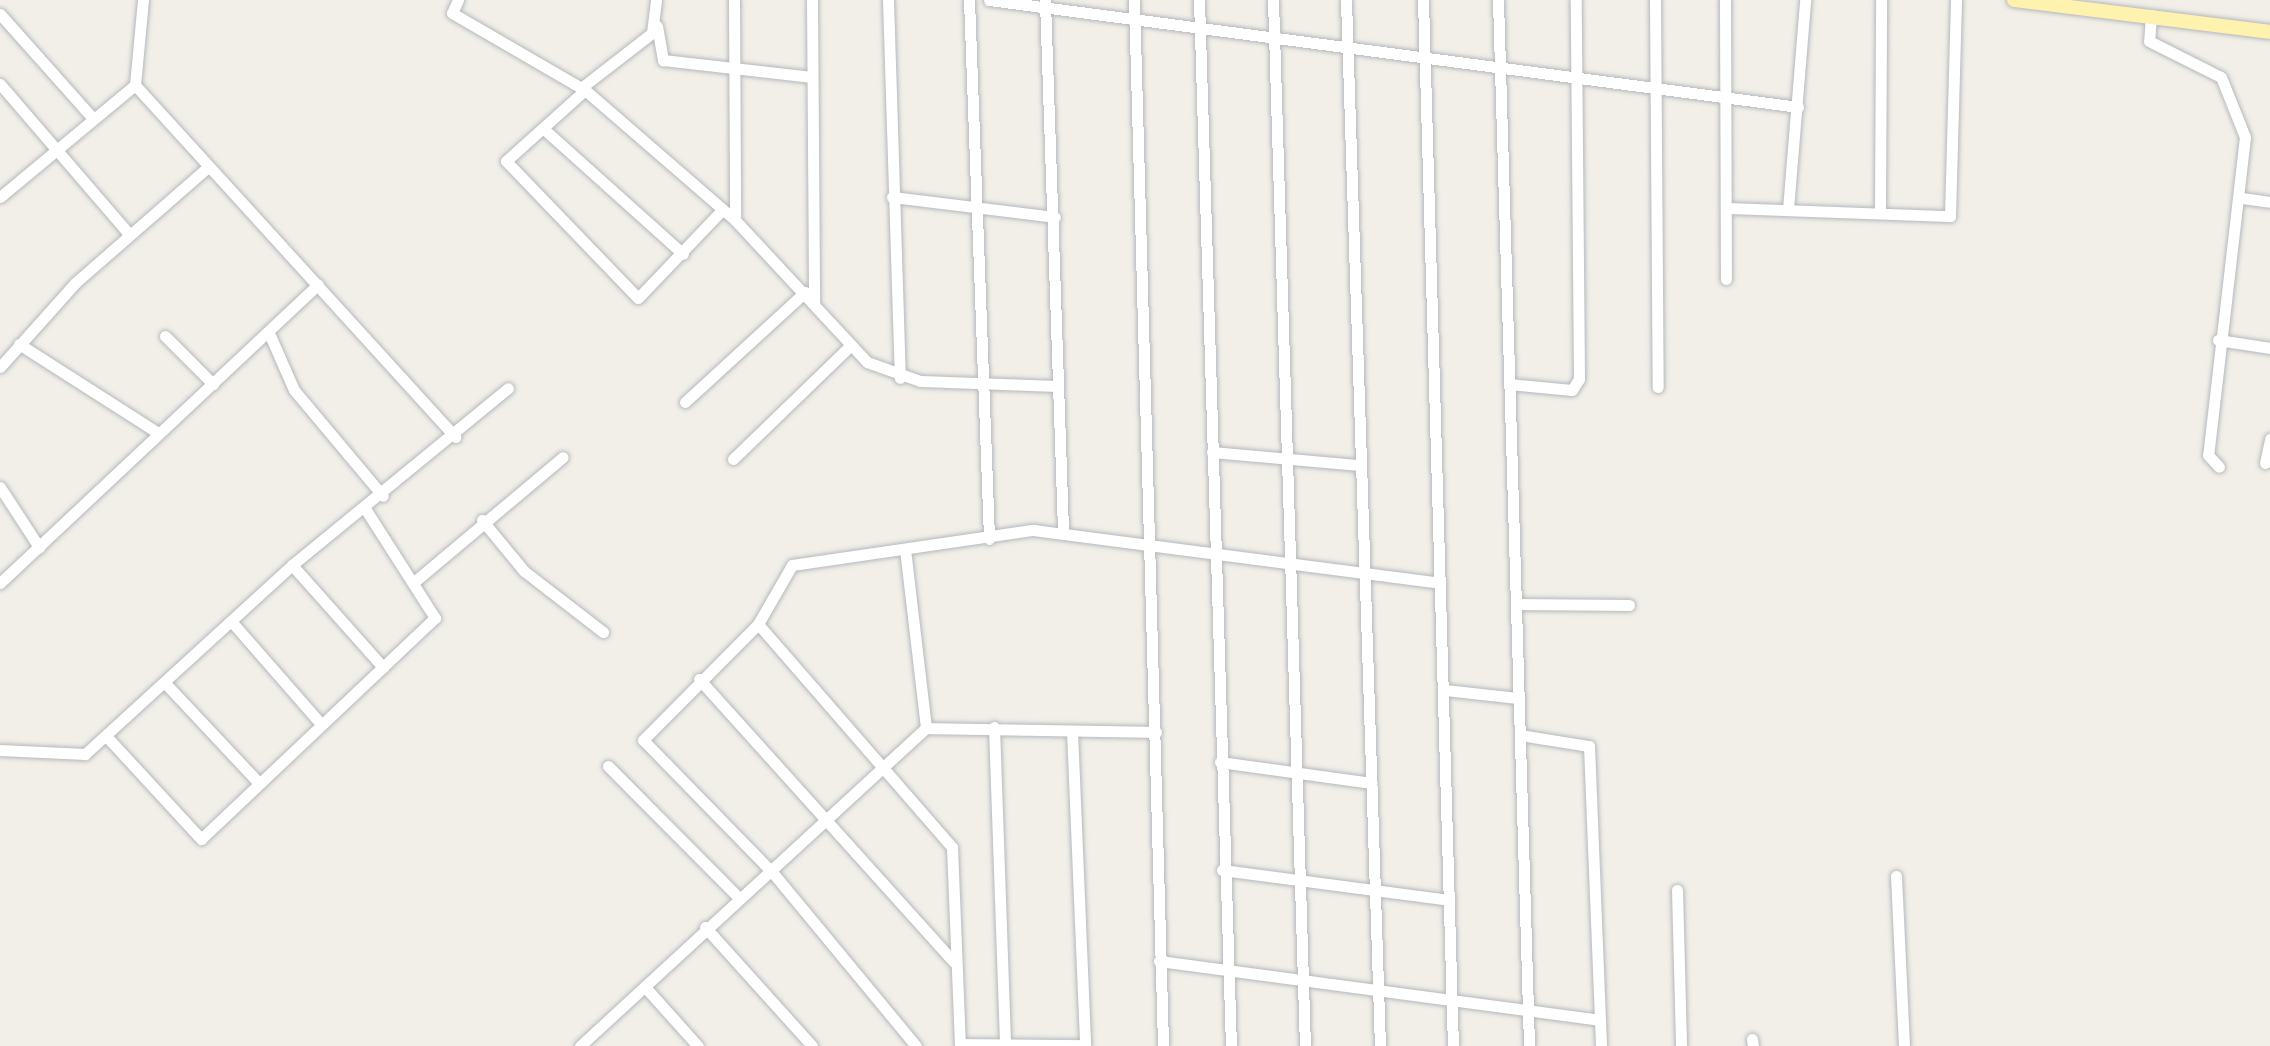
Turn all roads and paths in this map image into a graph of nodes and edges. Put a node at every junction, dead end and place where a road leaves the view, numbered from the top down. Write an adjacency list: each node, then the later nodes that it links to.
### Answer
1 (143, 0): 37 (street)
2 (458, 0): 39 (street)
3 (656, 0): 26 (street)
4 (734, 0): 33 (street)
5 (812, 0): 34 (street)
6 (888, 0): 47 (street)
7 (969, 0): 50 (street)
8 (990, 0): 22 (street)
9 (1134, 0): 24 (street)
10 (1199, 0): 27 (street)
11 (1273, 0): 29 (street)
12 (1346, 0): 30 (street)
13 (1423, 0): 31 (street)
14 (1498, 0): 32 (street)
15 (1576, 0): 35 (street)
16 (1655, 0): 38 (street)
17 (1725, 0): 40 (street)
18 (1805, 0): 41 (street)
19 (1881, 0): 54 (street)
20 (1956, 0): 54 (street)
21 (2014, 0): 25 (main road)
22 (1045, 3): 24 (street); 55 (street)
23 (0, 14): 42 (street)
24 (1134, 16): 27 (street); 95 (street)
25 (2151, 16): 28 (main road); 48 (street)
26 (657, 26): 33 (street); 39 (street)
27 (1200, 28): 29 (street); 81 (street)
28 (2270, 32)
29 (1275, 40): 30 (street); 84 (street)
30 (1347, 47): 31 (street); 86 (street)
31 (1424, 53): 32 (street); 102 (street)
32 (1500, 65): 35 (street); 73 (street)
33 (734, 67): 34 (street); 56 (street)
34 (812, 77): 62 (street)
35 (1572, 80): 38 (street); 73 (street)
36 (0, 84): 44 (street)
37 (135, 85): 42 (street); 45 (street)
38 (1652, 88): 40 (street); 75 (street)
39 (583, 89): 43 (street); 53 (street)
40 (1725, 96): 41 (street); 51 (street)
41 (1798, 108): 52 (street)
42 (90, 115): 44 (street)
43 (546, 130): 58 (street); 58 (street)
44 (53, 148): 46 (street); 57 (street)
45 (207, 168): 57 (street); 60 (street)
46 (0, 197)
47 (892, 197): 50 (street); 70 (street)
48 (2242, 198): 49 (street); 65 (street)
49 (2270, 202)
50 (973, 206): 55 (street); 71 (street)
51 (1728, 208): 52 (street); 59 (street)
52 (1788, 209): 54 (street)
53 (722, 210): 56 (street); 58 (street)
54 (1880, 212)
55 (1055, 218): 74 (street)
56 (734, 220): 61 (street)
57 (130, 235): 66 (street)
58 (683, 254)
59 (1726, 279)
60 (318, 284): 63 (street); 79 (street)
61 (805, 292): 62 (street); 77 (street)
62 (814, 304): 67 (street)
63 (270, 333): 72 (street); 89 (street)
64 (165, 336): 72 (street)
65 (2218, 340): 68 (street); 87 (street)
66 (19, 344): 69 (street); 78 (street)
67 (851, 345): 70 (street); 83 (street)
68 (2270, 348)
69 (0, 367)
70 (900, 378): 71 (street)
71 (978, 382): 74 (street); 93 (street)
72 (213, 384): 78 (street)
73 (1509, 384): 104 (street)
74 (1058, 386): 92 (street)
75 (1658, 387)
76 (508, 388): 79 (street)
77 (685, 402)
78 (158, 434): 94 (street)
79 (456, 437): 89 (street)
80 (2270, 439): 85 (street)
81 (1212, 452): 84 (street); 96 (street)
82 (563, 457): 91 (street)
83 (732, 459)
84 (1288, 460): 86 (street); 98 (street)
85 (2265, 462)
86 (1359, 465): 100 (street)
87 (2219, 468)
88 (0, 487): 94 (street)
89 (383, 496): 90 (street)
90 (366, 510): 99 (street); 101 (street)
91 (482, 520): 101 (street); 108 (street)
92 (1063, 531): 93 (street); 95 (street)
93 (988, 538): 97 (street)
94 (39, 548): 103 (street)
95 (1150, 548): 96 (street); 118 (street)
96 (1212, 549): 98 (street); 123 (street)
97 (905, 550): 107 (street); 116 (street)
98 (1289, 560): 100 (street); 125 (street)
99 (292, 566): 106 (street); 109 (street)
100 (1361, 572): 102 (street); 127 (street)
101 (414, 582): 109 (street)
102 (1436, 582): 112 (street)
103 (0, 583)
104 (1519, 604): 105 (street); 113 (street)
105 (1629, 605)
106 (231, 621): 111 (street); 114 (street)
107 (758, 624): 110 (street); 122 (street)
108 (603, 632)
109 (383, 666): 114 (street)
110 (699, 679): 128 (street); 130 (street)
111 (164, 684): 120 (street); 126 (street)
112 (1445, 690): 113 (street); 136 (street)
113 (1518, 698): 119 (street)
114 (320, 724): 126 (street)
115 (994, 727): 116 (street); 117 (street); 147 (street)
116 (926, 728): 122 (street)
117 (1072, 731): 118 (street); 153 (street)
118 (1156, 732): 138 (street)
119 (1520, 735): 145 (street); 146 (street)
120 (107, 737): 121 (street); 126 (street)
121 (0, 750)
122 (880, 762): 128 (street); 139 (street)
123 (1220, 762): 125 (street); 129 (street)
124 (608, 766): 135 (street)
125 (1296, 770): 127 (street); 132 (street)
126 (258, 783)
127 (1372, 783): 133 (street)
128 (824, 816): 130 (street); 139 (street)
129 (1222, 870): 132 (street); 140 (street)
130 (771, 871): 135 (street); 152 (street)
131 (1896, 876): 162 (street)
132 (1300, 878): 133 (street); 141 (street)
133 (1374, 885): 136 (street); 143 (street)
134 (1677, 890): 161 (street)
135 (736, 895): 137 (street)
136 (1450, 900): 144 (street)
137 (705, 926): 142 (street); 151 (street)
138 (1159, 961): 140 (street); 154 (street)
139 (954, 962): 149 (street)
140 (1230, 974): 141 (street); 155 (street)
141 (1303, 982): 143 (street); 156 (street)
142 (645, 988): 148 (street); 150 (street)
143 (1378, 993): 144 (street); 157 (street)
144 (1452, 999): 145 (street); 158 (street)
145 (1527, 1010): 146 (street); 159 (street)
146 (1599, 1020): 160 (street)
147 (1005, 1043): 149 (street); 153 (street)
148 (584, 1044)
149 (960, 1045)
150 (698, 1046)
151 (812, 1046)
152 (916, 1046)
153 (1085, 1046)
154 (1164, 1046)
155 (1232, 1046)
156 (1306, 1046)
157 (1380, 1046)
158 (1452, 1046)
159 (1528, 1046)
160 (1601, 1046)
161 (1681, 1046)
162 (1904, 1046)

